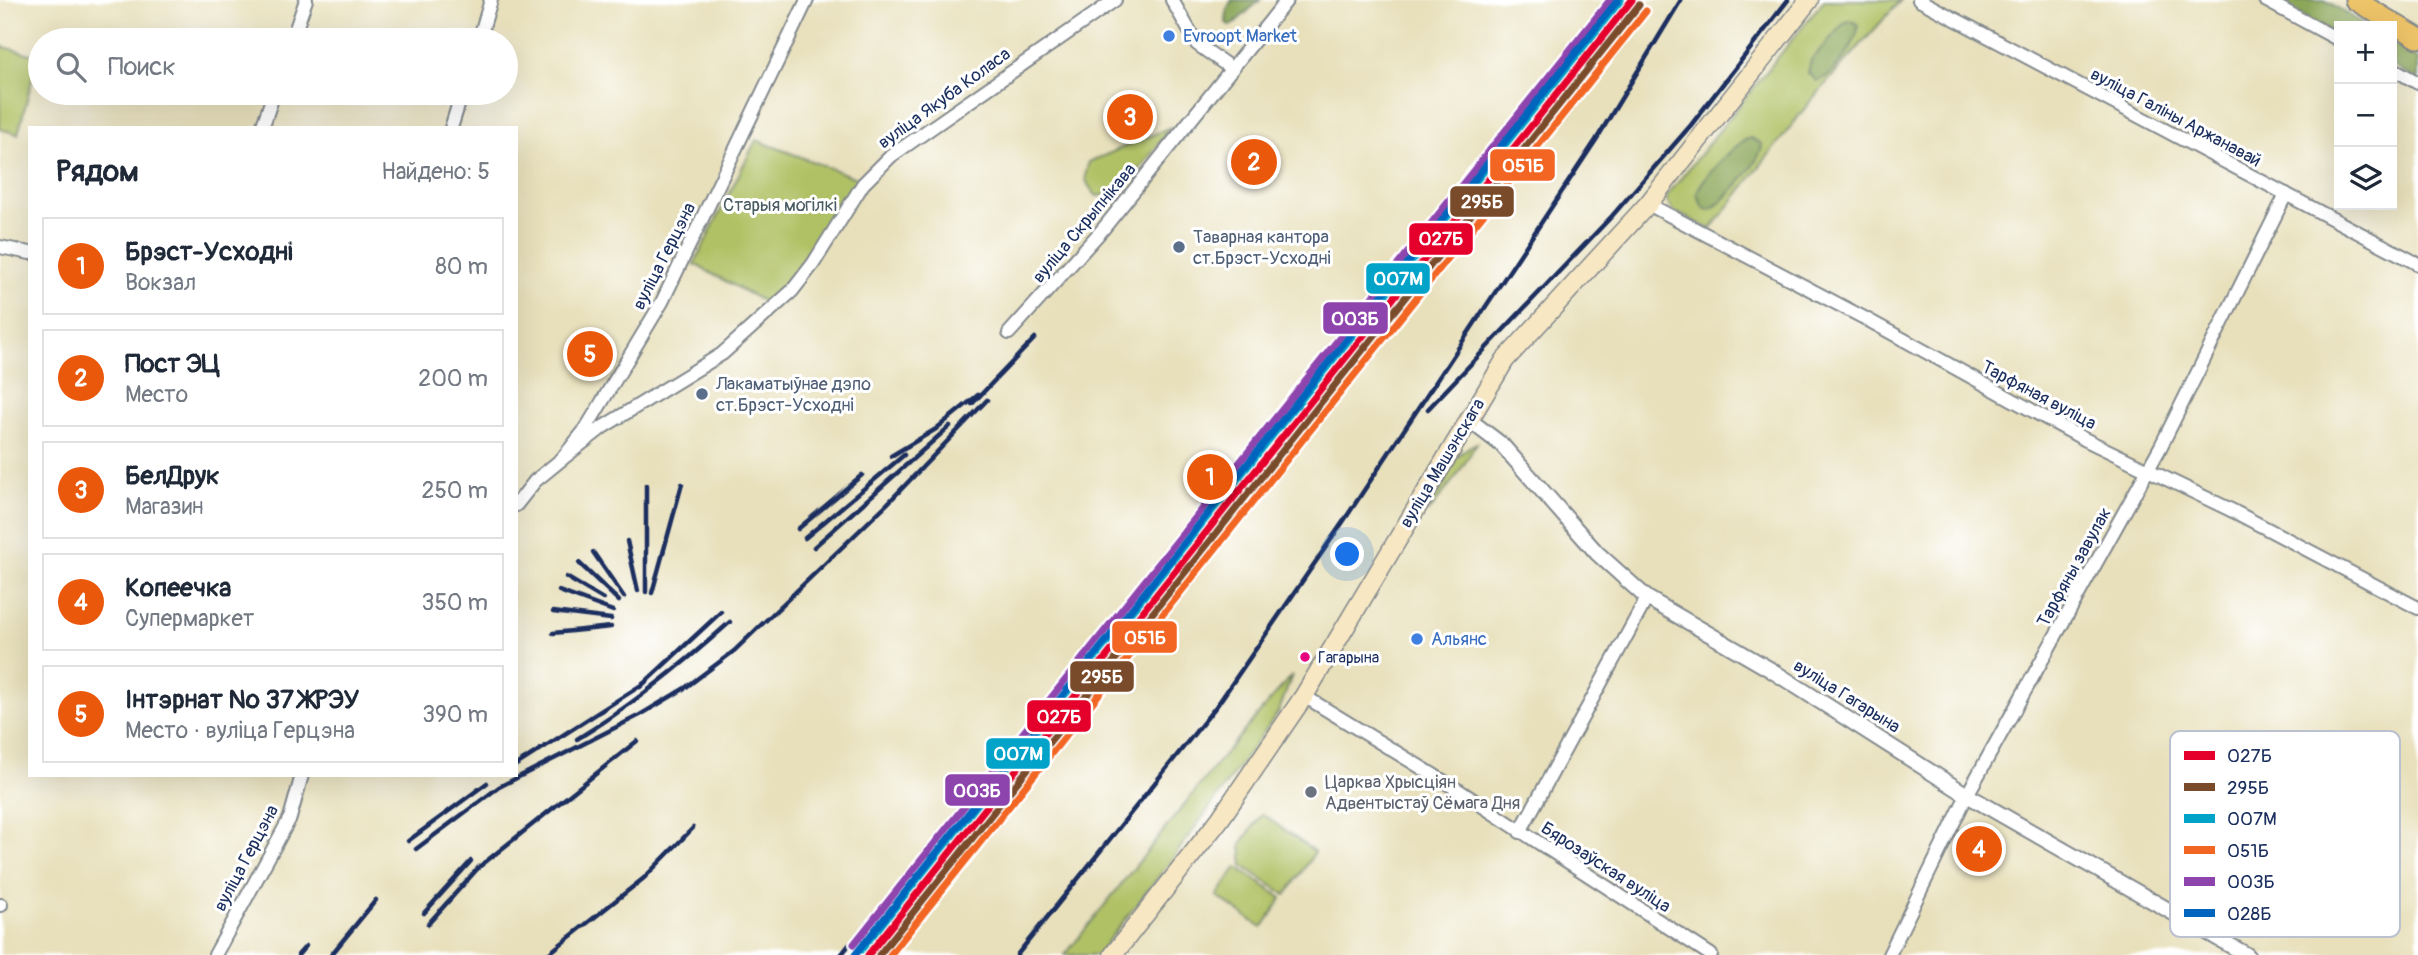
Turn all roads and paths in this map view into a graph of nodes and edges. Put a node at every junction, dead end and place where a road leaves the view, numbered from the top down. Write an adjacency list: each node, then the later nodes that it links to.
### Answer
1 (306, 0): 11 (street)
2 (491, 0): 12 (street)
3 (807, 0): 29 (street, вуліца Герцэна)
4 (1115, 0): 29 (street, вуліца Якуба Коласа)
5 (1172, 0): 15 (street)
6 (1287, 0): 15 (street, вуліца Скрыпнікава)
7 (1809, 0): 23 (main road, вуліца Машэнскага)
8 (1919, 0): 22 (street, вуліца Галіны Аржанавай)
9 (2264, 0): 13 (street)
10 (2355, 0): 14 (main road)
11 (296, 28)
12 (483, 28)
13 (2334, 37)
14 (2418, 38)
15 (1232, 69): 27 (street, вуліца Скрыпнікава)
16 (2397, 71): 17 (street)
17 (2418, 83)
18 (270, 105): 20 (street)
19 (458, 105): 21 (street)
20 (263, 126)
21 (452, 126)
22 (2286, 194): 26 (street, вуліца Галіны Аржанавай); 30 (street, Тарфяны завулак)
23 (1647, 204): 28 (main road, вуліца Машэнскага); 30 (street, Тарфяная вуліца)
24 (0, 247): 25 (street)
25 (28, 253)
26 (2418, 264)
27 (1009, 333)
28 (1468, 419): 32 (street, вуліца Гагарына); 34 (main road, вуліца Машэнскага)
29 (562, 459): 31 (street, вуліца Герцэна)
30 (2147, 471): 33 (street, Тарфяная вуліца); 36 (street, Тарфяны завулак)
31 (518, 502)
32 (1647, 598): 36 (street, вуліца Гагарына); 37 (street)
33 (2418, 608)
34 (1304, 696): 37 (street, Бярозаўская вуліца); 40 (main road, вуліца Машэнскага)
35 (301, 777): 41 (street, вуліца Герцэна)
36 (1967, 794): 38 (street, вуліца Гагарына); 43 (street, Тарфяны завулак)
37 (1520, 832): 42 (street, Бярозаўская вуліца)
38 (2170, 911)
39 (2215, 937): 44 (street, вуліца Гагарына)
40 (1121, 952)
41 (215, 955)
42 (1711, 955)
43 (1889, 955)
44 (2246, 955)

